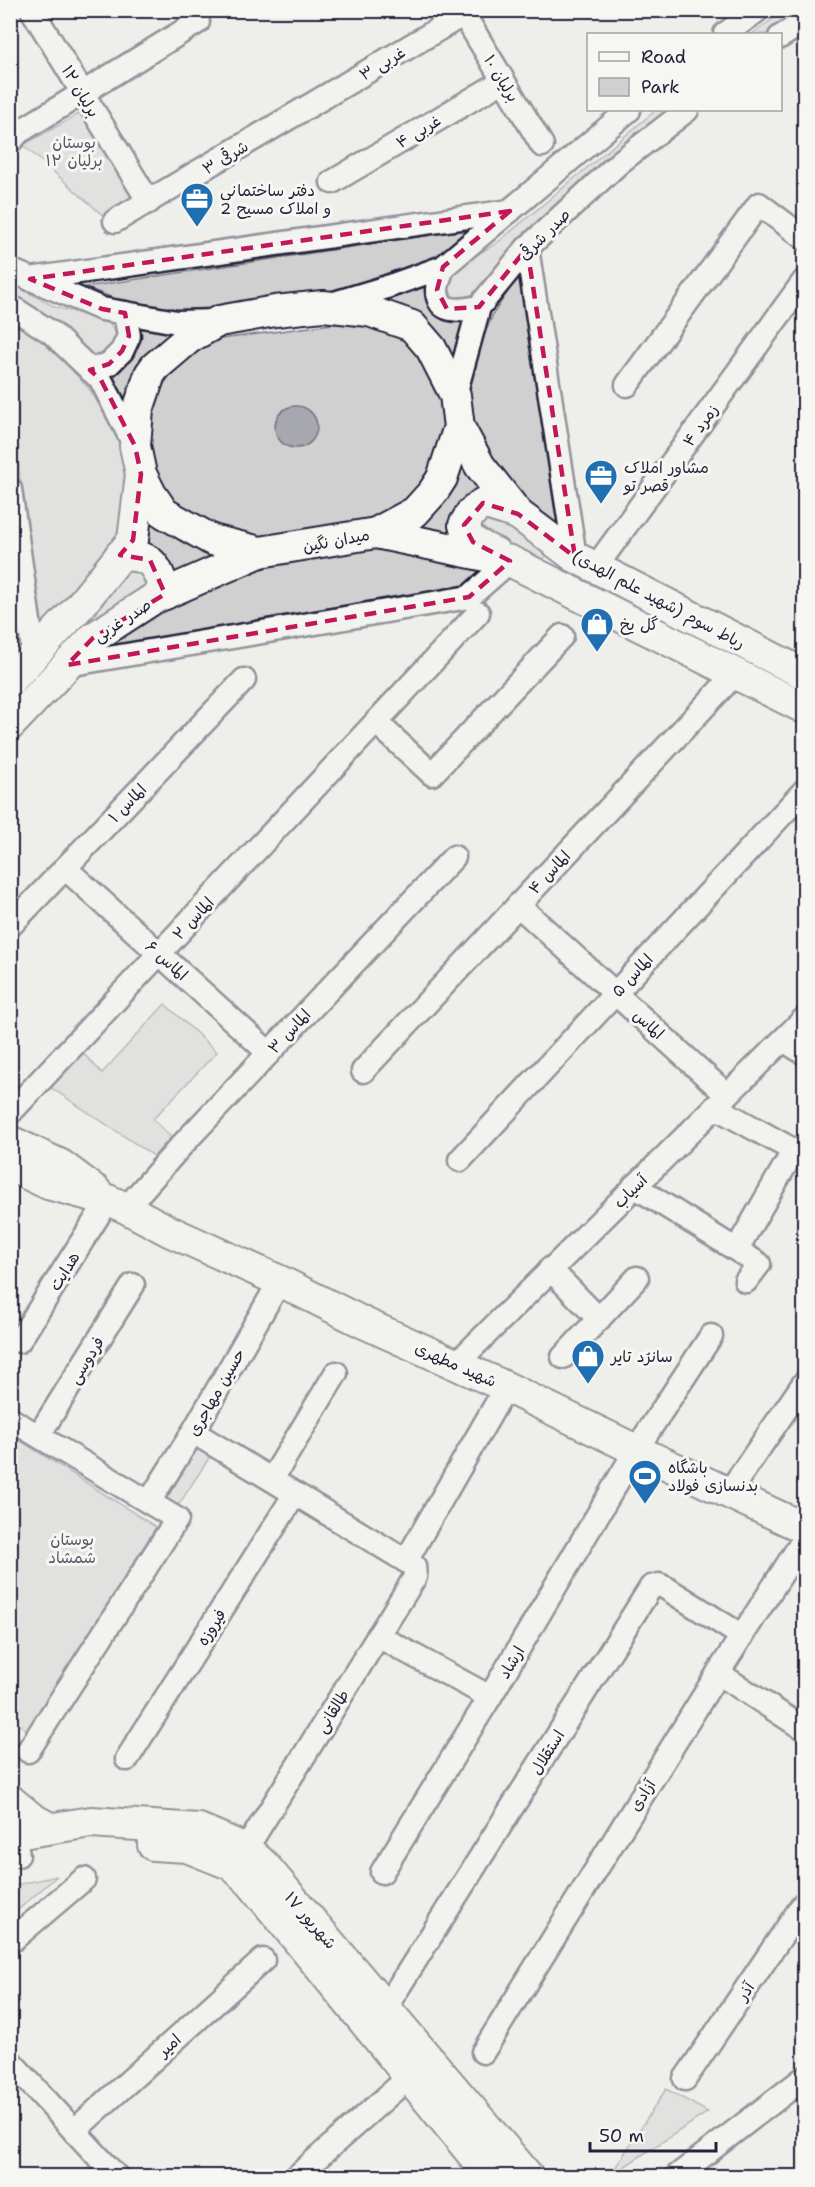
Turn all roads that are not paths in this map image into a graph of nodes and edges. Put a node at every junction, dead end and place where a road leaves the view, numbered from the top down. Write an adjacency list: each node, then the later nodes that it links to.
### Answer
1 (32, 10): 9 (street, برلیان ۱۲)
2 (758, 10): 6 (street)
3 (465, 12): 8 (street, برلیان ۱۰); 12 (street, ۳ غربی)
4 (198, 22): 9 (street)
5 (804, 22): 7 (street)
6 (726, 33)
7 (782, 37)
8 (503, 81): 14 (street, برلیان ۱۰); 15 (street, ۴ غربی)
9 (82, 92): 13 (street); 16 (street, برلیان ۱۲)
10 (628, 111): 17 (street)
11 (686, 111): 20 (street, صدر شرقی)
12 (301, 112): 16 (street, ۳ شرقی)
13 (10, 142)
14 (542, 145)
15 (332, 182)
16 (149, 202): 18 (street)
17 (510, 211): 21 (street); 22 (street)
18 (115, 221)
19 (804, 238): 30 (street)
20 (527, 248): 26 (street, صدر شرقی); 40 (street)
21 (443, 267): 25 (street); 26 (street)
22 (20, 275): 27 (street)
23 (804, 281): 40 (street, زمرد ۴)
24 (10, 306): 29 (street)
25 (323, 306): 28 (main road, میدان نگین); 31 (main road, میدان نگین)
26 (479, 307): 31 (street, صدر شرقی)
27 (125, 313): 28 (street); 29 (street)
28 (219, 321): 33 (main road, میدان نگین)
29 (90, 370): 33 (street)
30 (627, 385)
31 (455, 395): 32 (main road, میدان نگین)
32 (459, 427): 35 (main road, رباط سوم (شهید علم الهدی)); 36 (main road, میدان نگین)
33 (138, 460): 37 (main road, میدان نگین); 38 (main road, صدر غربی)
34 (10, 489): 44 (street)
35 (518, 514): 39 (main road); 40 (main road, رباط سوم (شهید علم الهدی))
36 (376, 533): 37 (main road, میدان نگین); 39 (main road, رباط سوم (شهید علم الهدی))
37 (260, 552): 41 (main road, صدر غربی)
38 (120, 555): 41 (main road); 44 (main road, صدر غربی)
39 (510, 561): 45 (street); 46 (main road, رباط سوم (شهید علم الهدی))
40 (585, 563): 47 (main road, رباط سوم (شهید علم الهدی))
41 (165, 594): 45 (main road, صدر غربی)
42 (478, 613): 51 (street, الماس ۲)
43 (562, 636): 51 (street)
44 (34, 656): 49 (main road, صدر غربی)
45 (67, 665): 52 (main road, صدر غربی)
46 (735, 674): 50 (main road, رباط سوم (شهید علم الهدی)); 56 (street, الماس ۴)
47 (804, 674)
48 (244, 680): 55 (street, الماس ۱)
49 (10, 681)
50 (804, 708)
51 (376, 722): 58 (street, الماس ۲)
52 (10, 725)
53 (804, 790): 59 (street, الماس ۵)
54 (454, 857): 62 (street, الماس ۳)
55 (65, 868): 57 (street, الماس ۱); 58 (street, الماس ۶)
56 (518, 905): 59 (street, الماس); 64 (street, الماس ۴)
57 (10, 926)
58 (159, 954): 62 (street, الماس ۶); 66 (street, الماس ۲)
59 (615, 993): 65 (street, الماس); 69 (street, الماس ۵)
60 (804, 1019): 61 (street, آسیاب)
61 (783, 1040): 63 (street); 65 (street, آسیاب)
62 (269, 1053): 72 (street, الماس ۳)
63 (804, 1053)
64 (363, 1071)
65 (721, 1101): 68 (street, الماس); 71 (street, آسیاب)
66 (10, 1113)
67 (10, 1141): 72 (main road, شهید مطهری)
68 (799, 1153): 73 (street)
69 (460, 1160)
70 (10, 1166): 72 (main road, شهید مطهری)
71 (634, 1186): 73 (street); 74 (street, آسیاب)
72 (117, 1204): 76 (main road, شهید مطهری); 81 (street, هدایت)
73 (737, 1249): 77 (street)
74 (550, 1269): 79 (street); 83 (street, آسیاب)
75 (637, 1278): 79 (street)
76 (280, 1281): 83 (main road, شهید مطهری); 88 (street, حسین مهاجری)
77 (746, 1281)
78 (133, 1285): 89 (street, فردوسی)
79 (599, 1319): 82 (street)
80 (711, 1336): 90 (street, ارشاد)
81 (19, 1341)
82 (563, 1357)
83 (456, 1364): 86 (main road, شهید مطهری)
84 (336, 1373): 91 (street)
85 (804, 1383): 92 (street)
86 (506, 1387): 90 (main road, شهید مطهری); 97 (street, طالقانی)
87 (10, 1419): 89 (street)
88 (193, 1432): 91 (street); 94 (street, حسین مهاجری)
89 (39, 1435): 94 (street)
90 (636, 1450): 92 (main road, شهید مطهری); 101 (street, ارشاد)
91 (272, 1479): 93 (street)
92 (729, 1492): 95 (main road, شهید مطهری)
93 (295, 1494): 97 (street); 104 (street, فیروزه)
94 (149, 1502): 103 (street)
95 (804, 1528)
96 (804, 1539): 99 (street, آزادی)
97 (411, 1566): 98 (street, طالقانی)
98 (378, 1636): 101 (street); 108 (street, طالقانی)
99 (742, 1636): 100 (street, آزادی); 114 (street, استقلال)
100 (718, 1673): 102 (street); 115 (street, آزادی)
101 (490, 1697): 109 (street, ارشاد)
102 (801, 1719)
103 (28, 1751)
104 (127, 1760)
105 (10, 1800): 106 (main road)
106 (50, 1828): 107 (main road, ۱۷ شهریور); 108 (main road, ۱۷ شهریور)
107 (13, 1837): 117 (main road, ۱۷ شهریور)
108 (246, 1849): 114 (main road, ۱۷ شهریور)
109 (382, 1872)
110 (84, 1879): 112 (street)
111 (804, 1903): 119 (street, آذر)
112 (10, 1942)
113 (263, 1960): 120 (street, امیر)
114 (386, 2007): 124 (main road, ۱۷ شهریور)
115 (483, 2052)
116 (10, 2061): 120 (street)
117 (408, 2078): 122 (street); 123 (main road, ۱۷ شهریور)
118 (804, 2078): 125 (street)
119 (685, 2079)
120 (74, 2131): 121 (street)
121 (116, 2176)
122 (297, 2176)
123 (490, 2176)
124 (528, 2176)
125 (677, 2176)

